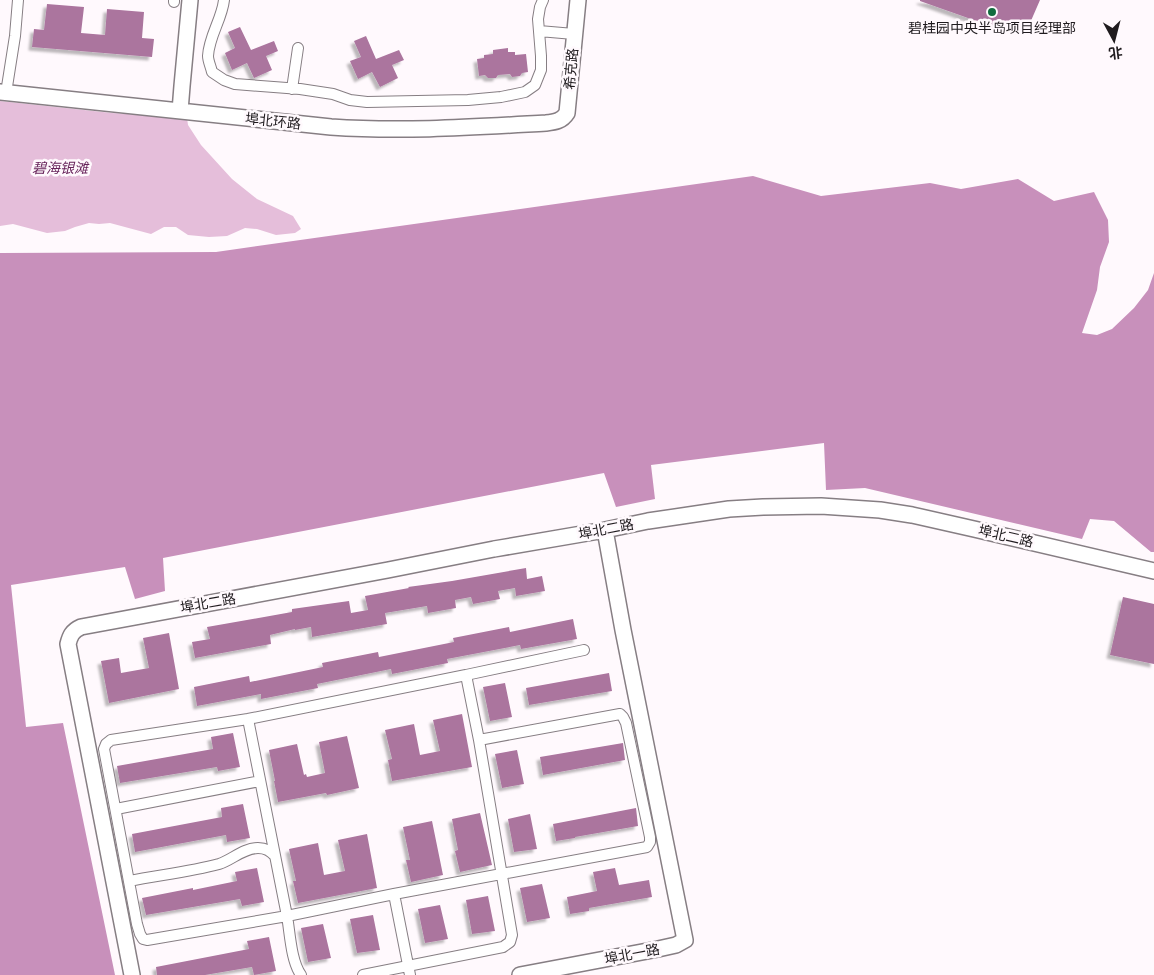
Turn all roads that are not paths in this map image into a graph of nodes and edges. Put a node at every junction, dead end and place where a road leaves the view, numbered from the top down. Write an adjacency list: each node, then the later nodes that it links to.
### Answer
1 (18, 0): 10 (street)
2 (190, 0): 11 (street)
3 (224, 0): 9 (street)
4 (543, 0): 6 (street)
5 (578, 0): 7 (street, 希克路)
6 (539, 31): 7 (street); 9 (street)
7 (574, 34): 12 (street, 希克路)
8 (298, 48): 9 (street)
9 (292, 89)
10 (3, 93): 11 (street, 埠北环路)
11 (180, 111): 12 (street, 埠北环路)
12 (546, 124)
13 (605, 530): 14 (street, 埠北二路); 27 (street, 埠北二路); 30 (street, 埠北一路)
14 (1154, 571)
15 (584, 650): 16 (street)
16 (466, 675): 17 (street); 18 (street)
17 (248, 719): 19 (street); 20 (street)
18 (479, 740): 22 (street); 22 (street)
19 (260, 781): 20 (street); 21 (street)
20 (116, 809): 23 (street)
21 (275, 856): 23 (street); 25 (street)
22 (503, 874): 24 (street); 26 (street)
23 (130, 881): 25 (street)
24 (394, 894): 25 (street); 26 (street)
25 (287, 916): 28 (street)
26 (409, 970): 29 (street)
27 (132, 975)
28 (301, 975)
29 (363, 975)
30 (520, 975)

